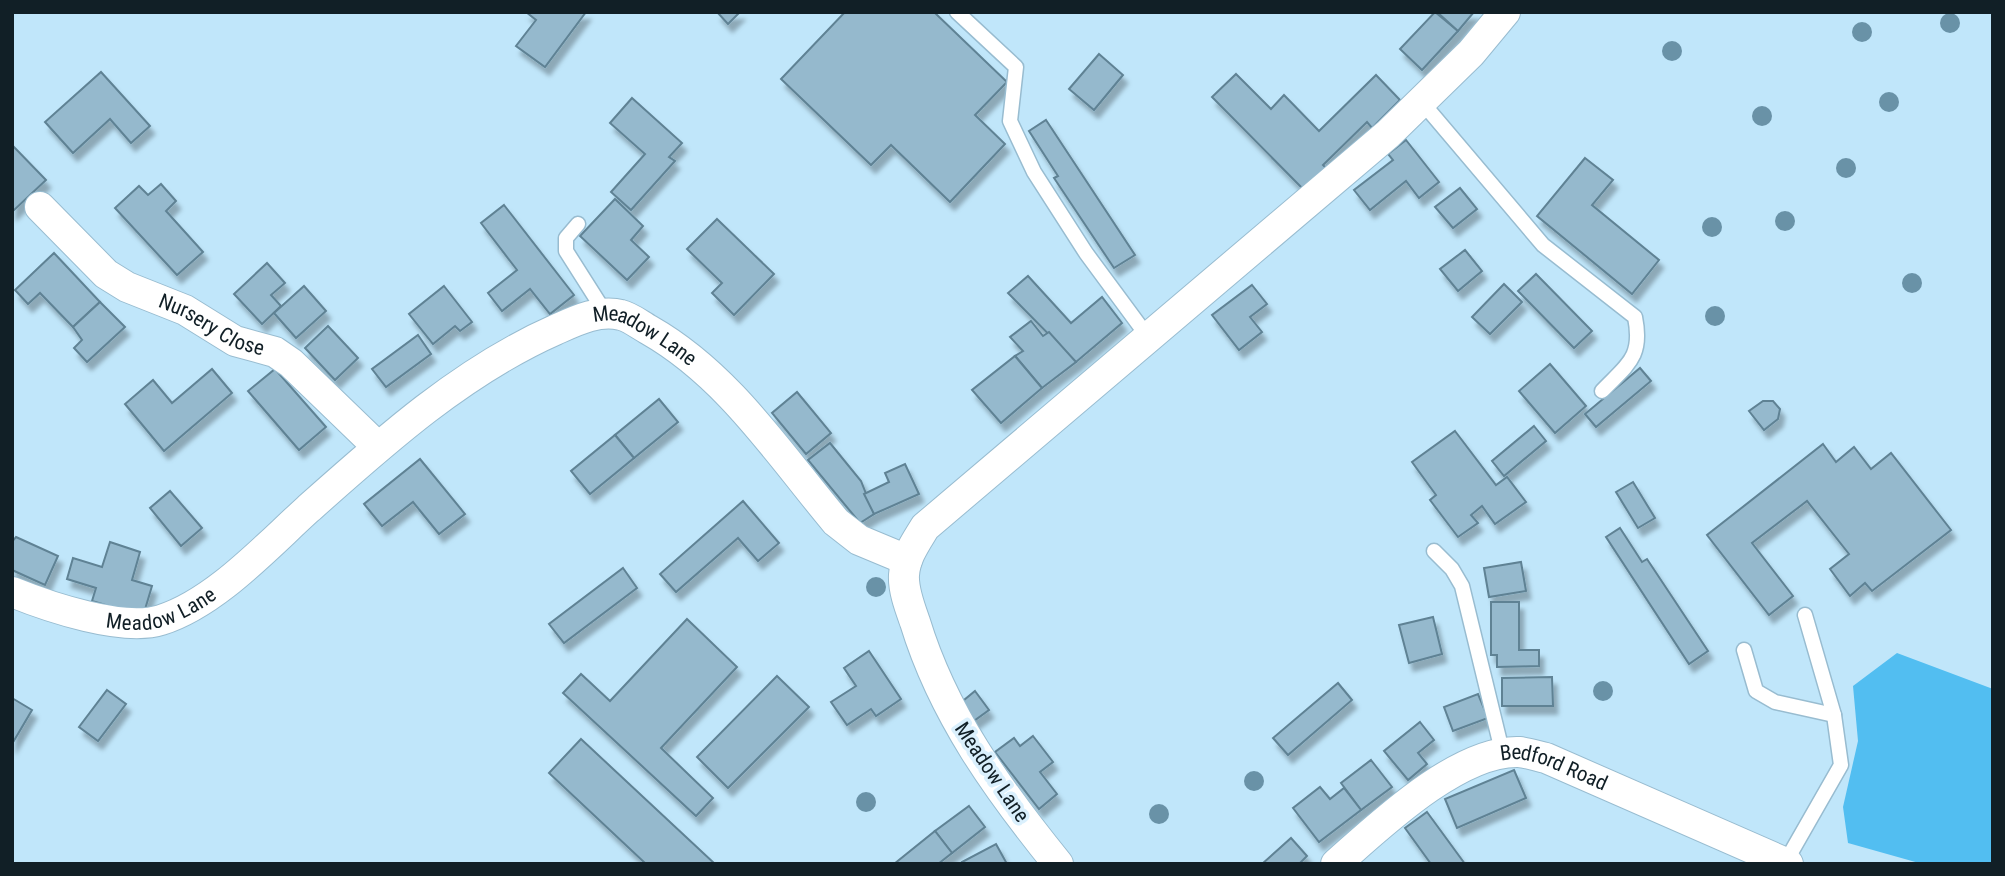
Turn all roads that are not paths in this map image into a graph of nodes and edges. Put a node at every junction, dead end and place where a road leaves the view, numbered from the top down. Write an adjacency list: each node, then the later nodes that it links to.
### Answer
1 (957, 12): 7 (lane)
2 (1505, 12): 3 (street)
3 (1421, 102): 7 (street); 8 (lane)
4 (40, 207): 9 (street, Nursery Close)
5 (578, 224): 6 (lane)
6 (606, 314): 9 (street, Meadow Lane); 11 (street, Meadow Lane)
7 (1148, 337): 11 (street)
8 (1602, 391)
9 (378, 447): 12 (street, Meadow Lane)
10 (1434, 551): 16 (lane)
11 (907, 560): 18 (street, Meadow Lane)
12 (12, 592)
13 (1805, 615): 15 (lane)
14 (1744, 650): 15 (lane)
15 (1834, 715): 17 (lane)
16 (1503, 755): 17 (street, Bedford Road); 19 (street, Bedford Road)
17 (1786, 863)
18 (1058, 864)
19 (1336, 864)

